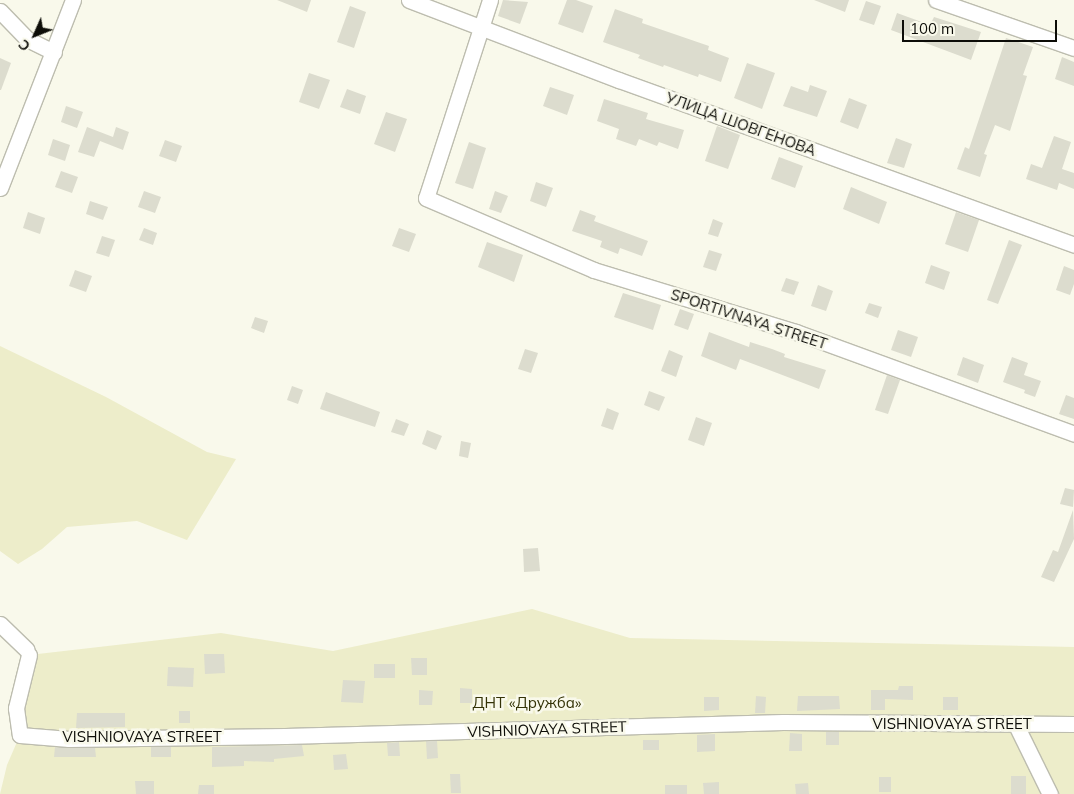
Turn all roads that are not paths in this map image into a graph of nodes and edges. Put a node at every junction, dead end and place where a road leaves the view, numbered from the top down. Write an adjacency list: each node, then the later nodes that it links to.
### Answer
1 (73, 0): 8 (street)
2 (409, 0): 6 (street, УЛИЦА ШОВГЕНОВА)
3 (490, 0): 6 (street)
4 (936, 0): 7 (street)
5 (0, 11): 8 (street)
6 (481, 28): 10 (street, УЛИЦА ШОВГЕНОВА); 11 (street, SPORTIVNAYA STREET)
7 (1074, 48)
8 (54, 52): 9 (street)
9 (0, 188)
10 (1074, 245)
11 (1074, 434)
12 (0, 624): 14 (street, VISHNIOVAYA STREET)
13 (1074, 724): 14 (street, VISHNIOVAYA STREET)
14 (1016, 725): 15 (street)
15 (1050, 794)

